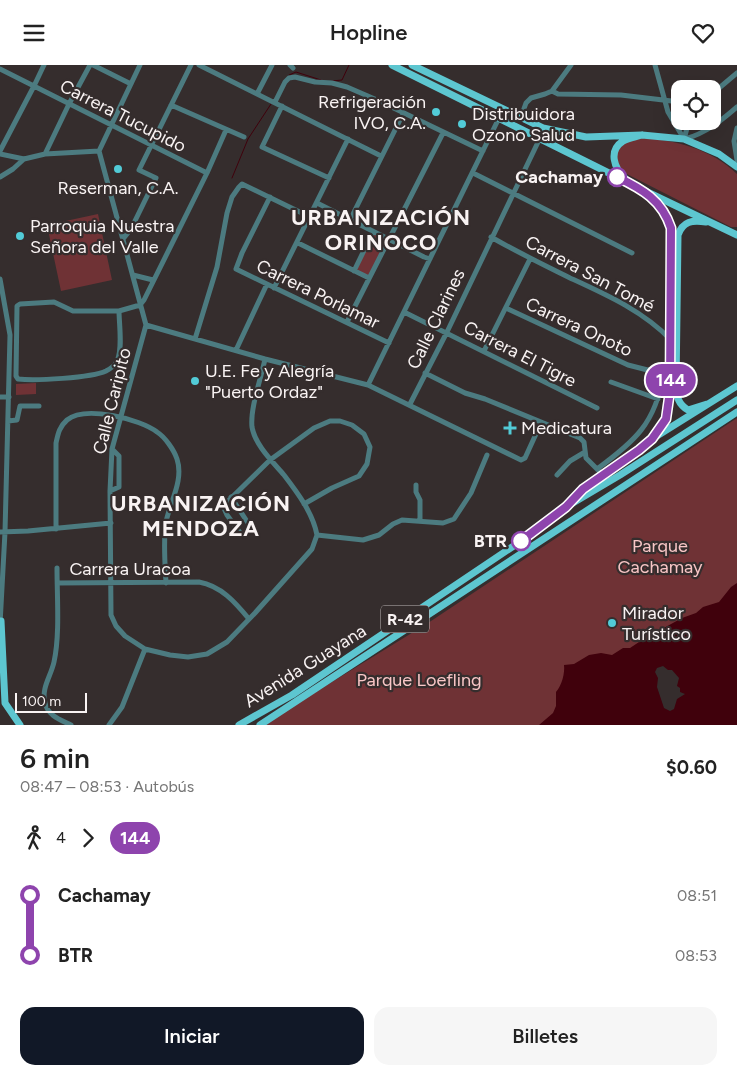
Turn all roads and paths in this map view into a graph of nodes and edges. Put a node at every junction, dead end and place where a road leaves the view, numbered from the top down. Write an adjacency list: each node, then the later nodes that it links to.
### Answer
1 (44, 65): 14 (street)
2 (92, 65): 13 (street); 21 (street)
3 (140, 65): 13 (street)
4 (191, 65): 22 (street)
5 (199, 65): 17 (street)
6 (272, 65): 17 (street)
7 (392, 65): 28 (main road)
8 (412, 65): 27 (main road)
9 (571, 65): 16 (street)
10 (655, 65): 18 (street)
11 (0, 69): 14 (street, Carrera Tucupido)
12 (737, 73): 15 (street)
13 (131, 84): 29 (street)
14 (34, 86): 21 (street, Carrera Tucupido); 43 (street)
15 (721, 86)
16 (552, 91): 18 (street); 27 (street)
17 (258, 94): 20 (street)
18 (664, 99): 19 (street); 26 (street)
19 (671, 100)
20 (273, 101): 23 (street); 25 (street)
21 (69, 105): 29 (street, Carrera Tucupido); 44 (street)
22 (172, 105): 31 (street); 40 (street)
23 (282, 106): 38 (street); 52 (street)
24 (737, 107): 39 (street)
25 (403, 114): 34 (street); 45 (street)
26 (671, 116)
27 (521, 117): 35 (main road)
28 (499, 118): 37 (main road); 42 (street)
29 (111, 125): 40 (street, Carrera Tucupido); 41 (street)
30 (737, 128): 47 (street)
31 (226, 130): 36 (street); 49 (street)
32 (679, 130): 39 (street)
33 (687, 130): 39 (street)
34 (443, 133): 42 (street); 65 (street)
35 (642, 135): 39 (main road); 53 (main road)
36 (244, 137)
37 (540, 138): 53 (main road); 54 (street, Calle Clarines)
38 (348, 139): 45 (street); 52 (street)
39 (684, 139): 48 (main road)
40 (151, 145): 49 (street, Carrera Tucupido); 64 (street)
41 (99, 151): 44 (street); 64 (street)
42 (483, 151): 50 (street)
43 (0, 153): 46 (street)
44 (45, 155): 46 (street)
45 (381, 156): 58 (street)
46 (24, 159): 51 (street)
47 (737, 160)
48 (737, 167)
49 (207, 173): 74 (street)
50 (473, 173): 54 (street); 68 (street)
51 (0, 177)
52 (329, 178): 56 (street)
53 (643, 190): 59 (main road); 85 (main road)
54 (512, 194): 63 (street, Calle Clarines); 67 (street)
55 (270, 197): 57 (street); 75 (street, Carrera Porlamar); 84 (street)
56 (317, 203): 57 (street); 58 (street)
57 (310, 217): 66 (street)
58 (350, 220): 61 (street)
59 (714, 224): 60 (main road); 62 (main road); 100 (main road)
60 (737, 230)
61 (373, 232): 65 (street); 70 (street)
62 (737, 235)
63 (491, 237): 69 (street, Carrera San Tomé); 83 (street, Calle Clarines)
64 (123, 239): 71 (street)
65 (389, 240): 68 (street); 73 (street)
66 (298, 243): 70 (street); 76 (street)
67 (632, 253)
68 (430, 259): 80 (street)
69 (530, 259): 78 (street); 85 (street, Carrera San Tomé)
70 (354, 271): 73 (street)
71 (132, 275): 74 (street); 77 (street)
72 (0, 279): 96 (street)
73 (369, 279): 81 (street)
74 (153, 280): 77 (street)
75 (267, 284): 76 (street, Carrera Porlamar); 87 (street)
76 (274, 288): 81 (street, Carrera Porlamar)
77 (140, 305): 79 (street); 82 (street)
78 (506, 308): 88 (street); 91 (street, Carrera Onoto)
79 (119, 311): 79 (street)
80 (404, 312): 83 (street, Carrera El Tigre); 86 (street)
81 (347, 322): 86 (street, Carrera Porlamar)
82 (146, 325): 84 (street); 106 (street, Calle Caripito)
83 (447, 332): 88 (street, Carrera El Tigre); 90 (street, Calle Clarines)
84 (195, 339): 87 (street)
85 (672, 341): 91 (main road)
86 (389, 343): 93 (street)
87 (236, 351): 89 (street)
88 (484, 351): 104 (street, Carrera El Tigre)
89 (265, 359): 93 (street); 113 (street)
90 (425, 373): 99 (street, Calle Clarines); 108 (street)
91 (667, 375): 97 (street); 109 (main road)
92 (611, 382): 97 (street)
93 (368, 385): 99 (street)
94 (737, 386): 100 (main road, R-42)
95 (0, 397): 96 (street)
96 (9, 397): 103 (street)
97 (658, 399): 114 (street)
98 (737, 400): 121 (main road, Avenida Guayana / R-42)
99 (410, 404): 108 (street)
100 (707, 404): 109 (main road, R-42)
101 (39, 406): 107 (street)
102 (0, 407): 103 (street)
103 (8, 408): 107 (street)
104 (597, 408)
105 (737, 412): 139 (main road, Avenida Guayana / R-42)
106 (121, 418): 110 (street, Calle Caripito); 124 (street); 130 (street)
107 (8, 421): 125 (street)
108 (541, 423): 111 (street)
109 (652, 439): 116 (main road, R-42)
110 (112, 449): 118 (street, Calle Caripito); 118 (street)
111 (585, 452): 114 (street); 115 (street)
112 (487, 455): 122 (street)
113 (270, 460): 119 (street); 120 (street); 120 (street)
114 (597, 469): 116 (street)
115 (557, 475)
116 (603, 475): 121 (main road, R-42)
117 (416, 485): 122 (street)
118 (110, 491): 123 (street, Calle Caripito)
119 (230, 497): 119 (street)
120 (304, 504): 126 (street)
121 (566, 507): 138 (main road, Avenida Guayana / R-42)
122 (420, 520): 126 (street)
123 (111, 523): 124 (street); 129 (street, Calle Caripito)
124 (56, 529): 125 (street)
125 (2, 532): 132 (street)
126 (318, 535): 131 (street)
127 (57, 568): 128 (street)
128 (57, 583): 129 (street, Carrera Uracoa); 136 (street)
129 (112, 583): 130 (street, Carrera Uracoa); 134 (street, Calle Caripito)
130 (166, 583): 131 (street, Carrera Uracoa)
131 (249, 619): 134 (street)
132 (0, 621): 133 (street); 135 (main road)
133 (0, 627)
134 (145, 649): 137 (street)
135 (20, 725)
136 (71, 725)
137 (109, 725)
138 (239, 725)
139 (260, 725)

